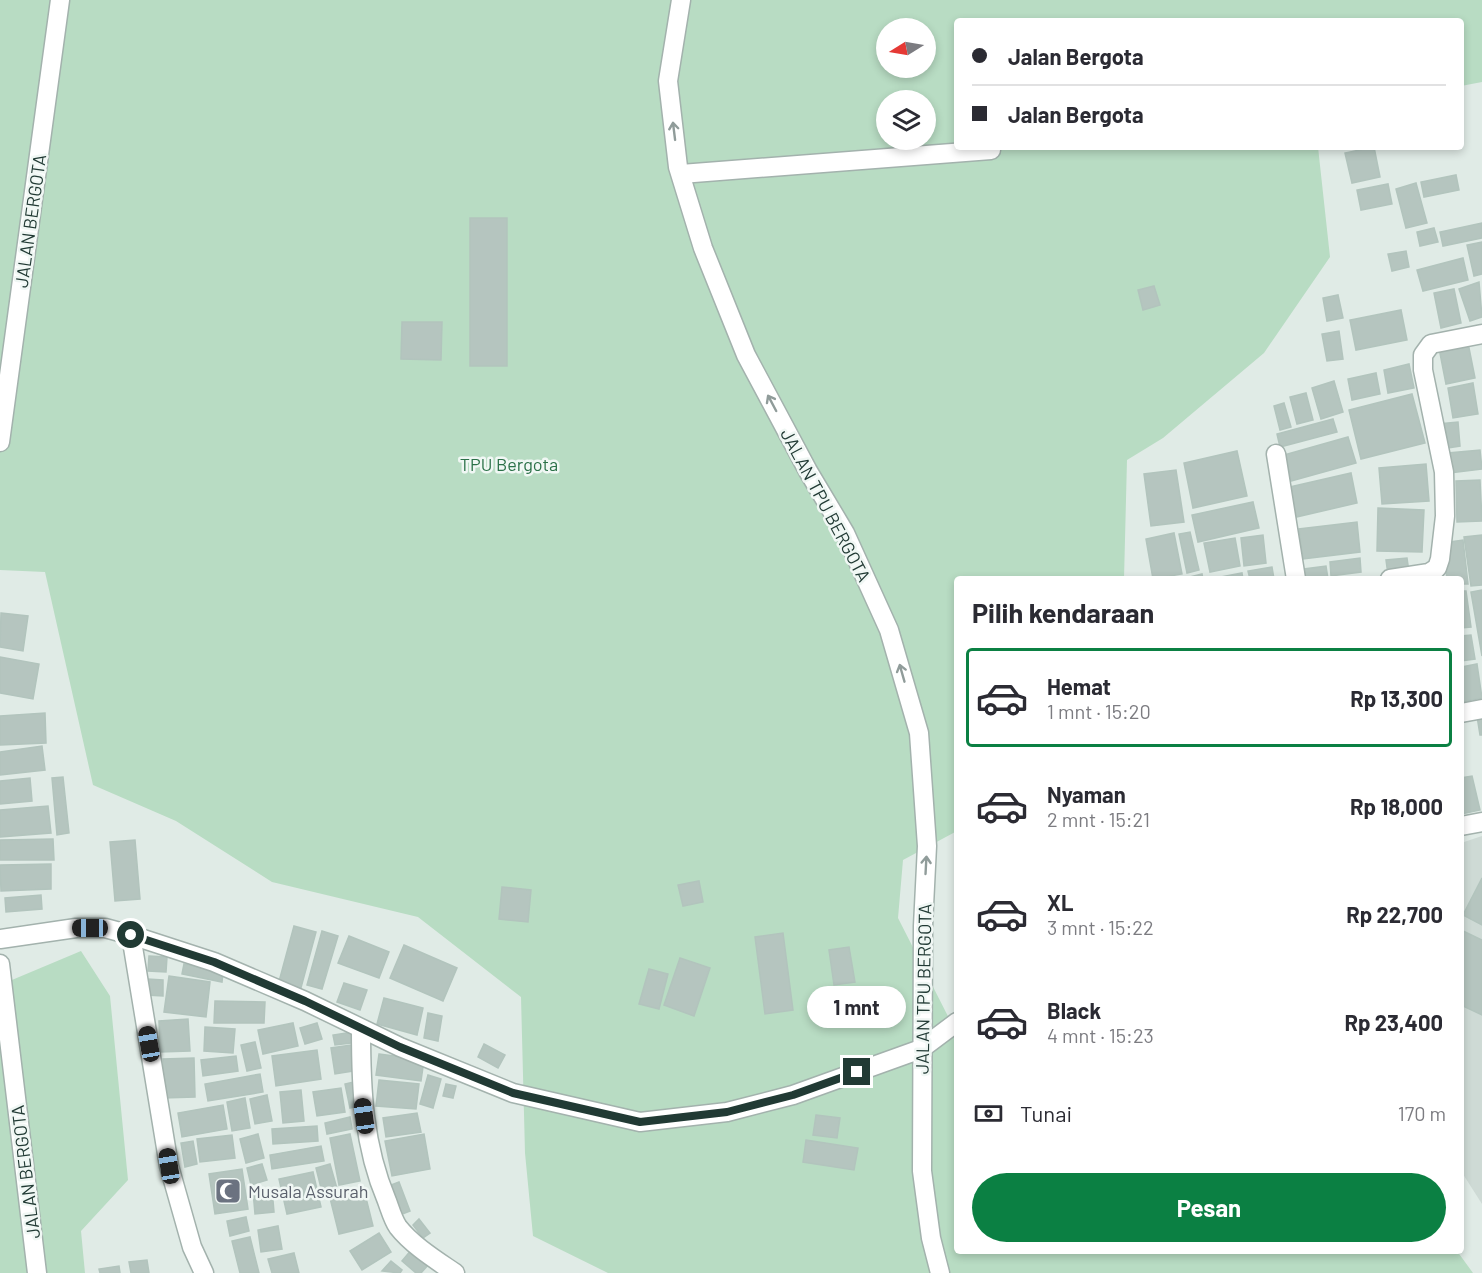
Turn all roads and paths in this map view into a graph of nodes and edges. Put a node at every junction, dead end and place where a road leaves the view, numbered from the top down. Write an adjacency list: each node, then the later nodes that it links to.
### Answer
1 (60, 0): 6 (street, JALAN BERGOTA)
2 (681, 0): 4 (street, JALAN TPU BERGOTA, one-way to 2)
3 (991, 150): 4 (street)
4 (681, 174): 20 (street, JALAN TPU BERGOTA, one-way to 4)
5 (1482, 334): 9 (street)
6 (0, 441)
7 (1276, 454): 8 (street)
8 (1296, 576)
9 (1410, 576)
10 (1482, 709): 11 (street)
11 (1464, 712)
12 (1482, 822): 13 (street)
13 (1464, 825)
14 (131, 935): 15 (street); 19 (street); 22 (street)
15 (0, 939)
16 (0, 964): 17 (street, JALAN BERGOTA)
17 (2, 987): 21 (street, JALAN BERGOTA)
18 (954, 1024): 20 (street)
19 (361, 1029): 20 (street); 23 (street)
20 (921, 1049): 24 (street, JALAN TPU BERGOTA)
21 (37, 1273)
22 (204, 1273)
23 (455, 1273)
24 (940, 1273)

